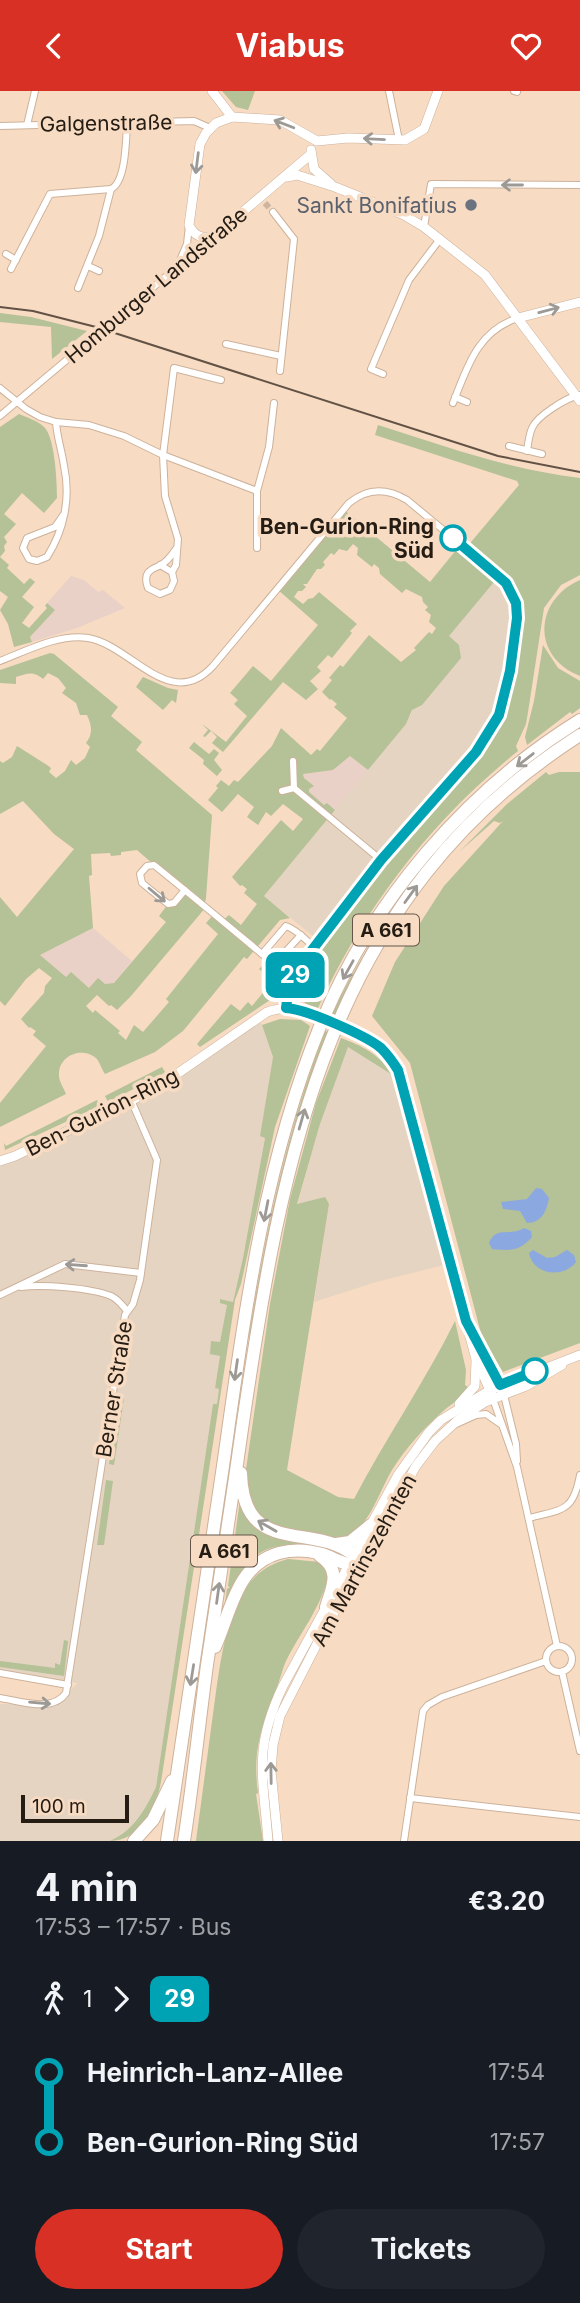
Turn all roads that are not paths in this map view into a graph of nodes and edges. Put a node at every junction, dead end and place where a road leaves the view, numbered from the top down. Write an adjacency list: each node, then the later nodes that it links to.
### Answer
1 (35, 91): 7 (street)
2 (212, 91): 5 (street)
3 (389, 91): 11 (street)
4 (438, 91): 11 (street)
5 (232, 117): 9 (street); 10 (street, one-way to 5)
6 (127, 123): 7 (street, Galgenstraße); 9 (street, Galgenstraße); 16 (street)
7 (27, 125): 8 (street, Galgenstraße)
8 (0, 126)
9 (210, 128): 18 (street, one-way to 18)
10 (311, 139): 11 (street, one-way to 10); 12 (street)
11 (399, 140)
12 (311, 154): 13 (street, Homburger Landstraße); 15 (street)
13 (287, 177): 15 (street); 20 (street, Homburger Landstraße)
14 (580, 185): 19 (street, one-way to 19)
15 (335, 187): 19 (street)
16 (111, 189): 23 (street); 24 (street)
17 (273, 212): 32 (street)
18 (189, 225): 20 (street); 26 (street)
19 (424, 227): 21 (street)
20 (213, 237): 26 (street, Homburger Landstraße)
21 (440, 239): 30 (street); 34 (street)
22 (6, 254): 23 (street)
23 (16, 260): 25 (street)
24 (88, 266): 27 (street); 28 (street)
25 (11, 269)
26 (175, 270): 38 (street, Homburger Landstraße)
27 (99, 271)
28 (78, 288)
29 (580, 302): 30 (street, one-way to 29)
30 (518, 318): 37 (street); 39 (street)
31 (226, 344): 32 (street)
32 (281, 356): 33 (street)
33 (279, 371)
34 (383, 375)
35 (221, 380): 45 (street)
36 (0, 388): 38 (street)
37 (579, 397): 44 (street)
38 (17, 402): 41 (street, Homburger Landstraße); 42 (street)
39 (467, 402)
40 (274, 403): 47 (street)
41 (0, 416)
42 (57, 422): 45 (street); 48 (street)
43 (509, 446): 44 (street)
44 (527, 451): 46 (street)
45 (163, 454): 47 (street); 52 (street)
46 (542, 454)
47 (257, 491): 51 (street)
48 (64, 514): 49 (street); 50 (street)
49 (39, 532): 50 (street); 50 (street)
50 (52, 548)
51 (257, 548)
52 (176, 549): 53 (street); 54 (street)
53 (160, 565): 54 (street); 54 (street)
54 (172, 572)
55 (0, 661): 61 (street)
56 (580, 720): 101 (highway, A 661, one-way to 101)
57 (580, 735): 82 (highway, A 661, one-way to 57)
58 (293, 761): 59 (street)
59 (294, 788): 60 (street); 61 (street)
60 (282, 791)
61 (381, 860): 64 (street)
62 (185, 890): 62 (street, one-way to 62); 65 (street)
63 (301, 935): 64 (street); 65 (street); 65 (street)
64 (314, 947): 66 (street)
65 (261, 954)
66 (286, 1008): 67 (street, Ben-Gurion-Ring); 73 (street, bridge)
67 (131, 1100): 68 (street, Ben-Gurion-Ring); 69 (street, Berner Straße)
68 (0, 1161)
69 (141, 1273): 70 (street, one-way to 70); 72 (street, Berner Straße)
70 (15, 1288): 71 (street); 72 (street)
71 (0, 1295)
72 (127, 1311): 98 (street, Berner Straße)
73 (466, 1321): 75 (street); 76 (street)
74 (578, 1356): 76 (street, Am Martinszehnten); 78 (street, Am Martinszehnten)
75 (475, 1359): 77 (street); 79 (street)
76 (500, 1385): 77 (street, Am Martinszehnten); 78 (street)
77 (492, 1394): 78 (street, Am Martinszehnten); 79 (street, Am Martinszehnten); 80 (street, Am Martinszehnten); 81 (street)
78 (504, 1395): 83 (street)
79 (441, 1420): 86 (street, Am Martinszehnten)
80 (450, 1426): 81 (street); 89 (street, Am Martinszehnten)
81 (503, 1427): 83 (street)
82 (241, 1441): 87 (highway, A 661, one-way to 82); 94 (highway, A 661, one-way to 82)
83 (517, 1467): 85 (street)
84 (580, 1475): 85 (street)
85 (528, 1518): 91 (street)
86 (371, 1524): 87 (highway); 89 (street, Am Martinszehnten)
87 (332, 1544): 89 (highway, A 661)
88 (311, 1551): 89 (highway, A 661); 90 (highway); 94 (highway, A 661)
89 (355, 1561): 90 (street, Am Martinszehnten); 108 (street, Am Martinszehnten, one-way to 89)
90 (326, 1607): 107 (street, Am Martinszehnten)
91 (557, 1646): 93 (street); 95 (street)
92 (580, 1654): 93 (street)
93 (572, 1657): 96 (street)
94 (208, 1660): 106 (highway, A 661)
95 (546, 1661): 96 (street); 102 (street)
96 (562, 1672): 100 (street)
97 (0, 1673): 98 (street)
98 (68, 1685): 99 (street, one-way to 98)
99 (0, 1697)
100 (580, 1751)
101 (178, 1767): 104 (highway, A 661); 105 (highway, A 661)
102 (410, 1798): 103 (street); 109 (street)
103 (580, 1817)
104 (134, 1841)
105 (167, 1841)
106 (184, 1841)
107 (268, 1841)
108 (278, 1841)
109 (404, 1841)

